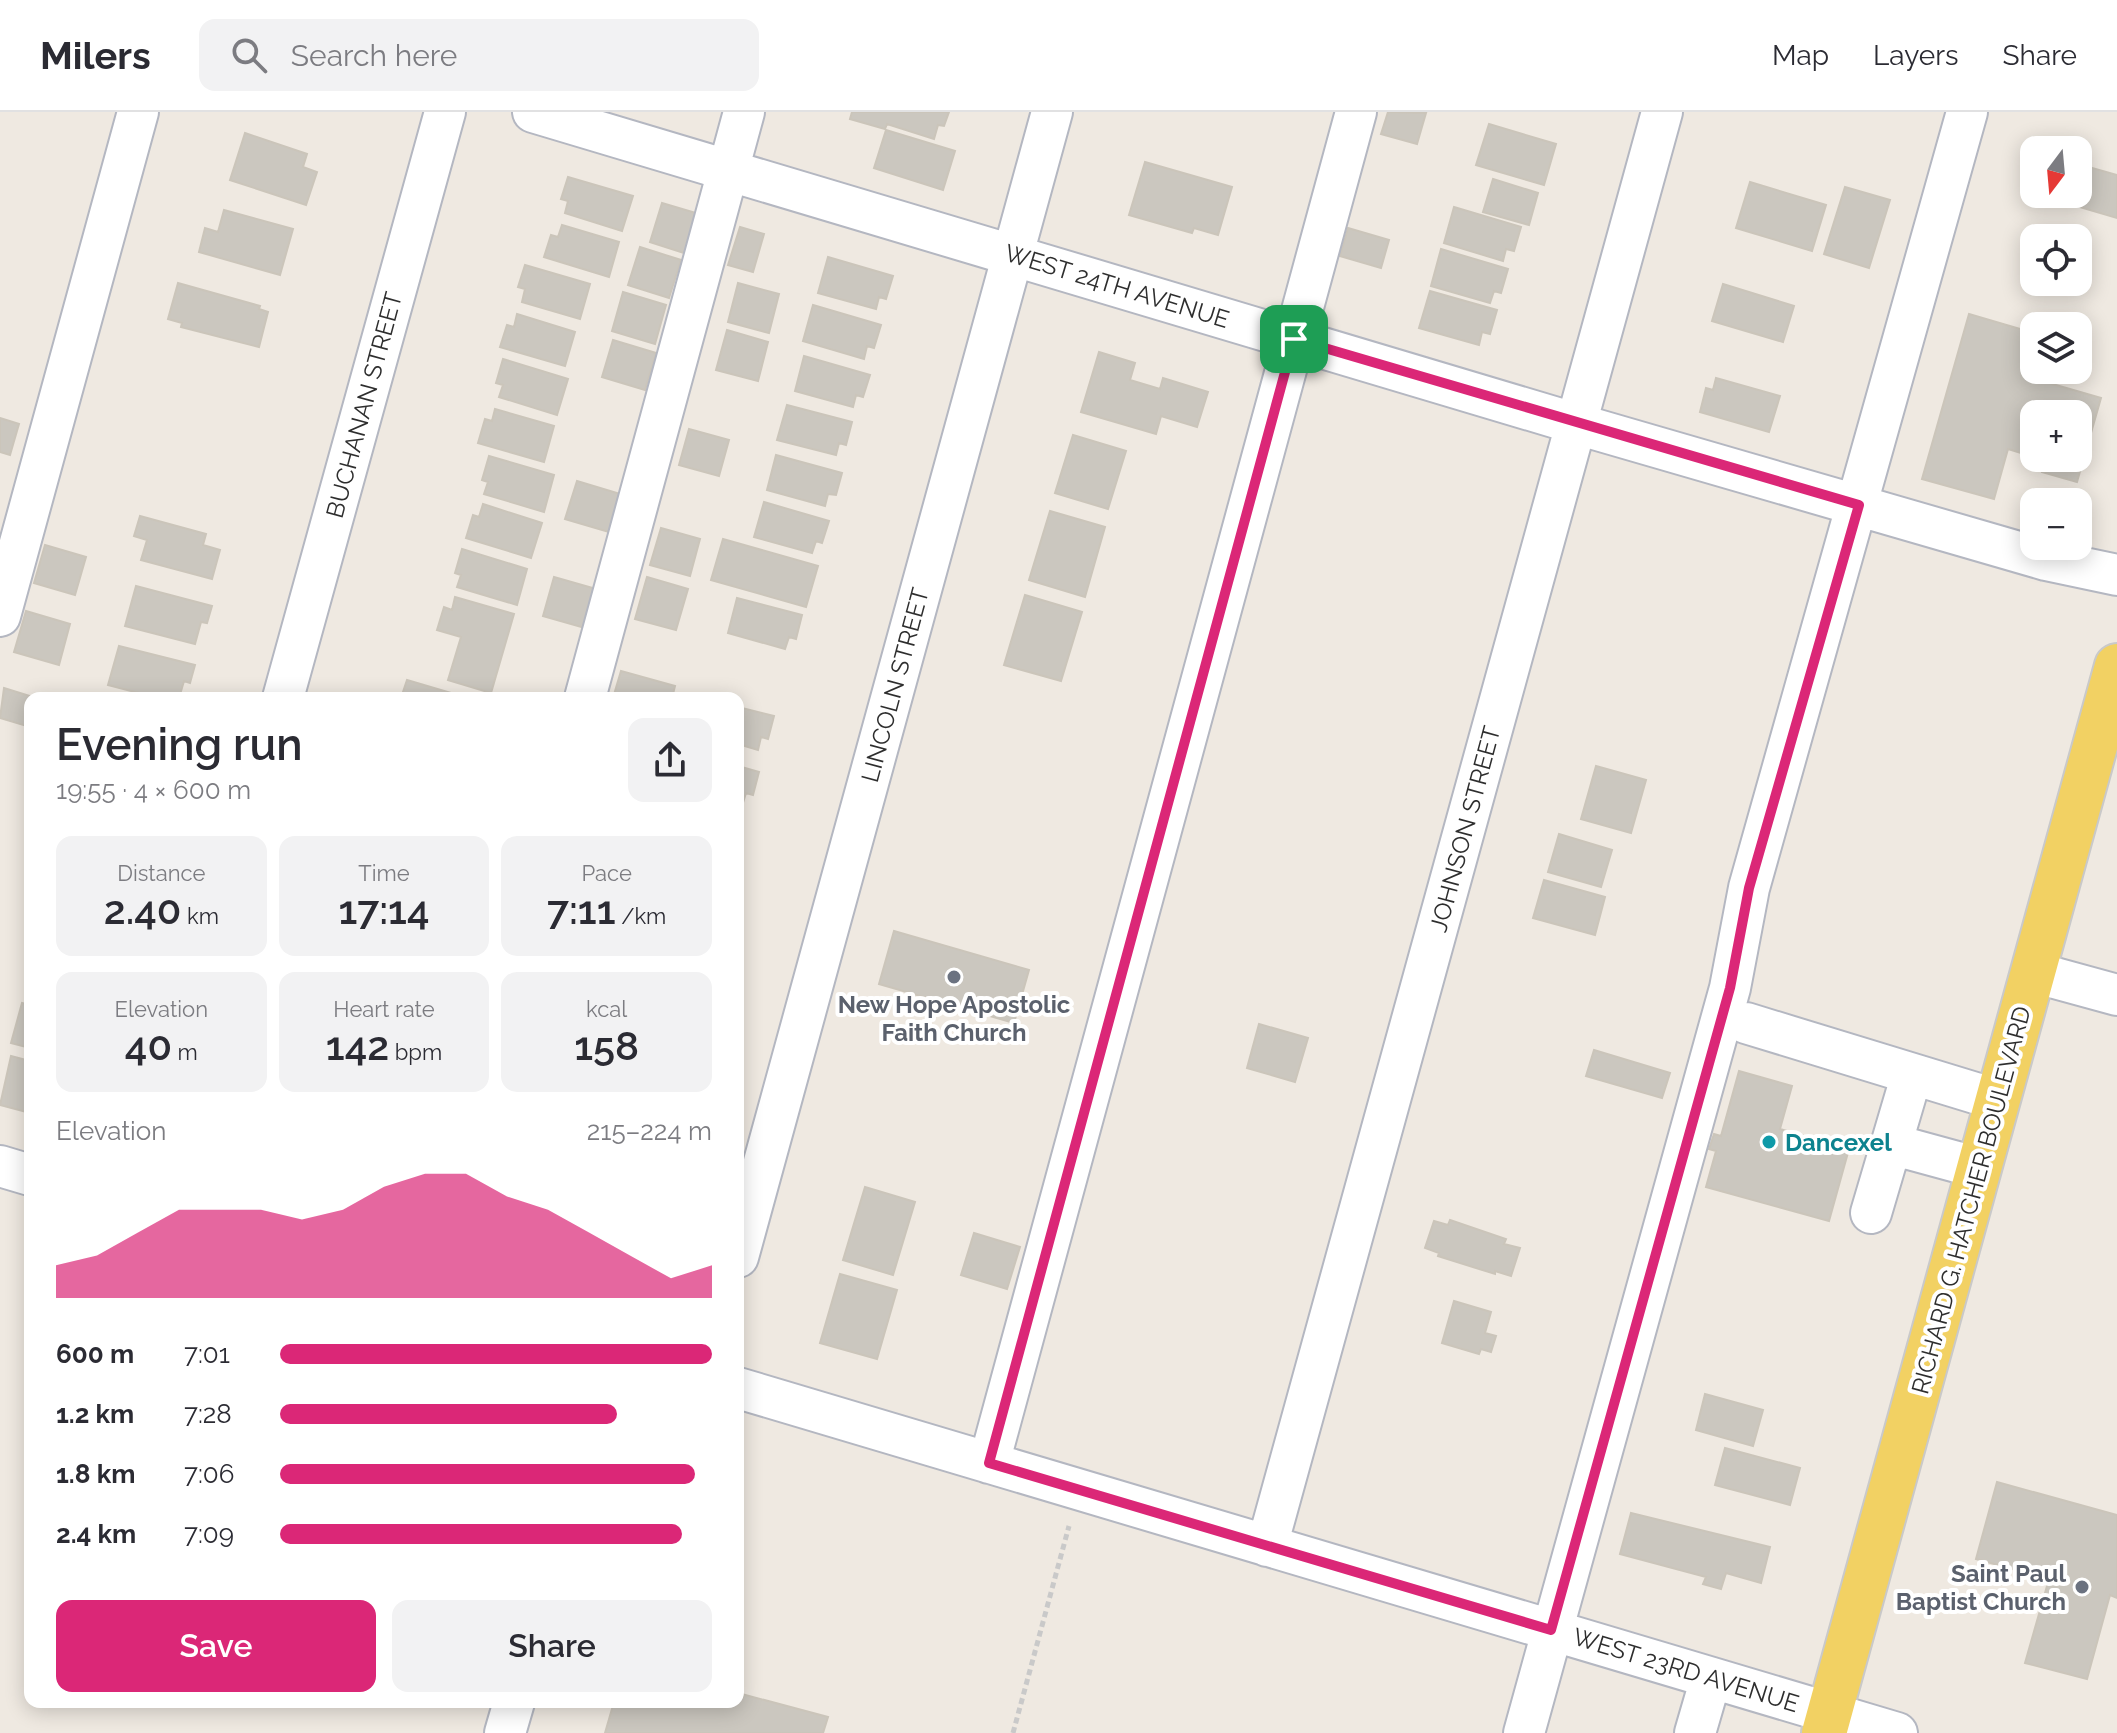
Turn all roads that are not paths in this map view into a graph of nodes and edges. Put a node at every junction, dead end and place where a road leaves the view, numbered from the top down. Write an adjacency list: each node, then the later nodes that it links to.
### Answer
1 (138, 112): 15 (street)
2 (445, 112): 17 (street, BUCHANAN STREET)
3 (533, 112): 9 (street, WEST 24TH AVENUE)
4 (744, 112): 9 (street)
5 (1052, 112): 10 (street, LINCOLN STREET)
6 (1356, 112): 11 (street)
7 (1662, 112): 12 (street, JOHNSON STREET)
8 (1967, 112): 13 (street)
9 (728, 170): 10 (street, WEST 24TH AVENUE); 18 (street)
10 (1013, 255): 11 (street, WEST 24TH AVENUE); 29 (street, LINCOLN STREET)
11 (1294, 339): 12 (street, WEST 24TH AVENUE); 31 (street)
12 (1577, 424): 13 (street, WEST 24TH AVENUE); 32 (street, JOHNSON STREET)
13 (1859, 505): 14 (street, WEST 24TH AVENUE); 33 (street)
14 (2117, 575)
15 (0, 616)
16 (2117, 666): 19 (main road, RICHARD G. HATCHER BOULEVARD)
17 (285, 692)
18 (587, 692)
19 (2033, 972): 20 (street); 23 (main road, RICHARD G. HATCHER BOULEVARD)
20 (2117, 995)
21 (1746, 1023): 22 (street)
22 (1912, 1074): 23 (street); 24 (street)
23 (1998, 1100): 26 (main road, RICHARD G. HATCHER BOULEVARD)
24 (1891, 1144): 26 (street); 28 (street)
25 (0, 1166): 27 (street)
26 (1979, 1168): 36 (main road, RICHARD G. HATCHER BOULEVARD)
27 (24, 1173)
28 (1871, 1213)
29 (744, 1235)
30 (744, 1390): 31 (street, WEST 23RD AVENUE)
31 (989, 1463): 32 (street, WEST 23RD AVENUE)
32 (1267, 1546): 33 (street, WEST 23RD AVENUE)
33 (1551, 1630): 34 (street, WEST 23RD AVENUE); 38 (street)
34 (1711, 1678): 36 (street, WEST 23RD AVENUE); 39 (street)
35 (512, 1708): 37 (street)
36 (1827, 1723): 40 (street, WEST 23RD AVENUE)
37 (505, 1733)
38 (1524, 1733)
39 (1695, 1733)
40 (1897, 1733)

